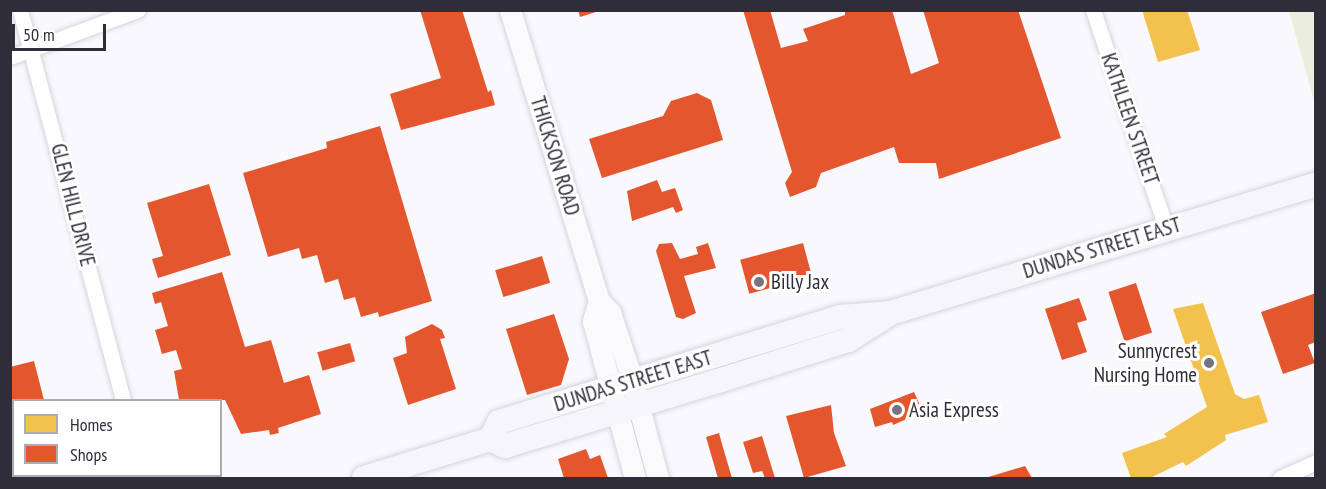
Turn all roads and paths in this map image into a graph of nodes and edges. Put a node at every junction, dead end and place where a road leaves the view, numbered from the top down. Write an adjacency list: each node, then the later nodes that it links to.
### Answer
1 (20, 10): 5 (street, GLEN HILL DRIVE)
2 (138, 10): 5 (street)
3 (510, 10): 9 (main road, THICKSON ROAD)
4 (1094, 10): 8 (street, KATHLEEN STREET)
5 (32, 52): 6 (street); 10 (street, GLEN HILL DRIVE)
6 (10, 57)
7 (1316, 184): 8 (main road, DUNDAS STREET EAST)
8 (1166, 228): 9 (main road, DUNDAS STREET EAST)
9 (624, 397): 12 (main road, DUNDAS STREET EAST); 13 (main road, THICKSON ROAD); 14 (main road, THICKSON ROAD)
10 (123, 399)
11 (1316, 462): 15 (street)
12 (364, 478)
13 (635, 478)
14 (658, 478)
15 (1280, 478)

